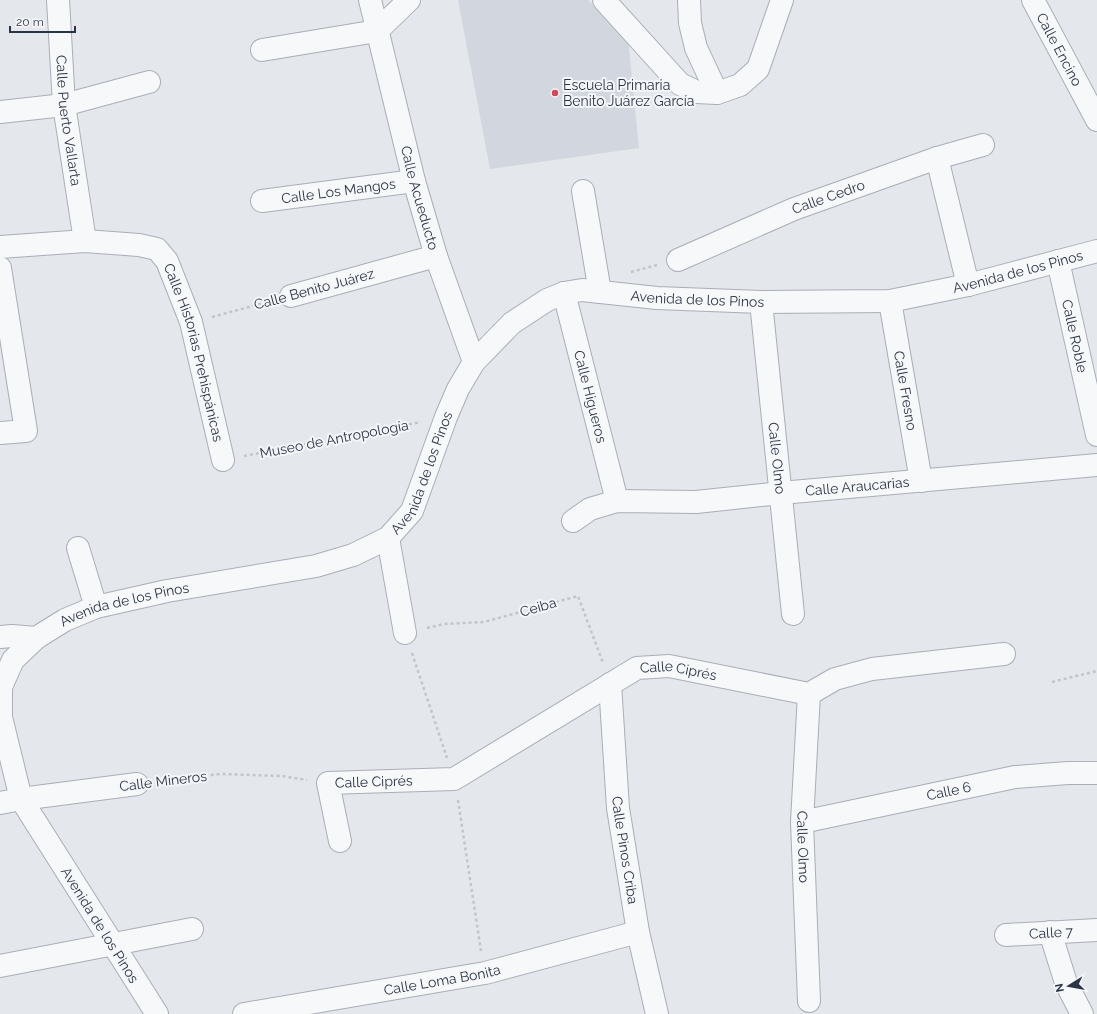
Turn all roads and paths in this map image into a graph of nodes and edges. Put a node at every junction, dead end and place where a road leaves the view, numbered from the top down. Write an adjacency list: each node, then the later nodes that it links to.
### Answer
1 (58, 0): 12 (street, Calle Puerto Vallarta)
2 (370, 0): 8 (street, Calle Acueducto)
3 (409, 0): 8 (street)
4 (604, 0): 11 (street)
5 (689, 0): 11 (street)
6 (782, 0): 11 (street)
7 (1033, 0): 14 (street, Calle Encino)
8 (377, 30): 9 (street); 17 (street, Calle Acueducto)
9 (262, 50)
10 (149, 82): 12 (street)
11 (717, 93)
12 (64, 105): 13 (street); 20 (street, Calle Puerto Vallarta)
13 (0, 112)
14 (1097, 120)
15 (983, 145): 16 (street, Calle Cedro)
16 (937, 158): 24 (street, Calle Cedro); 27 (street)
17 (414, 181): 19 (street, Calle Los Mangos); 23 (street, Calle Acueducto)
18 (583, 191): 28 (street)
19 (262, 201)
20 (85, 241): 21 (street); 33 (street, Calle Historias Prehispánicas)
21 (0, 247)
22 (1097, 251): 25 (street, Avenida de los Pinos)
23 (436, 256): 30 (street, Calle Benito Juárez); 34 (street, Calle Acueducto)
24 (678, 260)
25 (1058, 261): 27 (street, Avenida de los Pinos); 37 (street, Calle Roble)
26 (0, 268): 36 (street)
27 (968, 285): 31 (street, Avenida de los Pinos)
28 (600, 292): 29 (street, Avenida de los Pinos); 32 (street, Avenida de los Pinos)
29 (564, 293): 34 (street, Avenida de los Pinos); 42 (street, Calle Higueros)
30 (291, 296): 33 (path, Calle Benito Juárez)
31 (890, 301): 32 (street, Avenida de los Pinos); 40 (street, Calle Fresno)
32 (761, 302): 41 (street, Calle Olmo)
33 (191, 322): 38 (street, Calle Historias Prehispánicas)
34 (474, 362): 35 (street, Avenida de los Pinos)
35 (446, 417): 38 (path, Museo de Antropología); 44 (street, Avenida de los Pinos)
36 (0, 433)
37 (1097, 435)
38 (223, 460)
39 (1097, 465): 40 (street, Calle Araucarias)
40 (921, 481): 41 (street, Calle Araucarias)
41 (781, 493): 42 (street, Calle Araucarias); 47 (street, Calle Olmo)
42 (617, 501): 43 (street, Calle Araucarias)
43 (573, 521)
44 (388, 538): 46 (street, Avenida de los Pinos); 48 (street)
45 (78, 548): 46 (street)
46 (96, 607): 50 (street, Avenida de los Pinos)
47 (793, 614)
48 (405, 633): 54 (path, Ceiba)
49 (0, 637): 50 (street)
50 (36, 638): 59 (street, Avenida de los Pinos)
51 (1004, 654): 55 (street)
52 (1097, 671): 53 (path)
53 (1052, 682)
54 (610, 684): 55 (street, Calle Ciprés); 57 (street, Calle Ciprés); 65 (street, Calle Pinos Criba)
55 (809, 694): 61 (street, Calle Olmo)
56 (1097, 773): 61 (street, Calle 6)
57 (328, 783): 58 (path, Calle Mineros); 62 (street)
58 (137, 784): 59 (street, Calle Mineros)
59 (21, 799): 60 (street, Calle Mineros); 68 (street, Avenida de los Pinos)
60 (0, 803)
61 (802, 822): 70 (street, Calle Olmo)
62 (340, 841)
63 (192, 929): 68 (street)
64 (1097, 930): 66 (street, Calle 7)
65 (638, 932): 72 (street, Calle Loma Bonita); 73 (street, Calle Pinos Criba)
66 (1050, 932): 67 (street, Calle 7); 74 (street)
67 (1006, 935)
68 (112, 944): 69 (street); 71 (street, Avenida de los Pinos)
69 (0, 966)
70 (809, 1001)
71 (157, 1014)
72 (244, 1014)
73 (657, 1014)
74 (1082, 1014)

